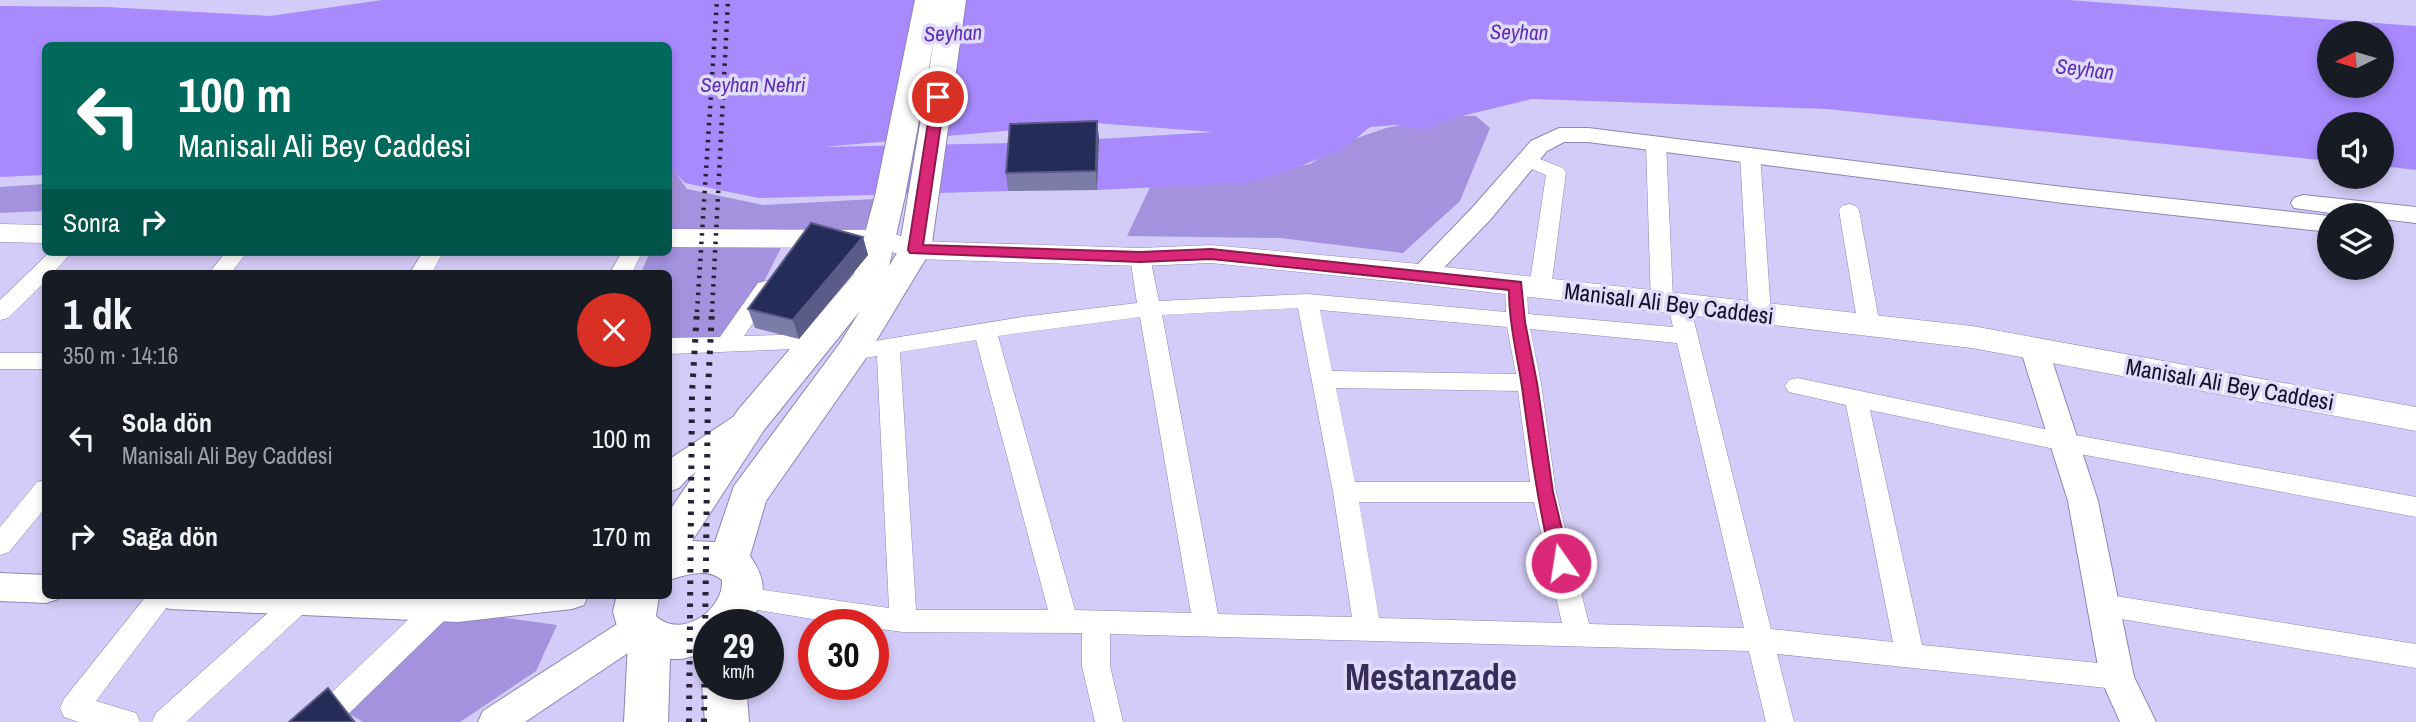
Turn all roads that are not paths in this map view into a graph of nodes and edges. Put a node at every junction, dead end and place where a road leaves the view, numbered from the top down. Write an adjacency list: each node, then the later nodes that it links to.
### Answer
1 (928, 0): 14 (main road)
2 (953, 0): 15 (main road)
3 (1656, 143): 4 (street); 5 (street); 26 (street)
4 (1750, 153): 8 (street); 29 (street)
5 (1527, 160): 7 (street); 23 (street); 24 (street)
6 (1849, 210): 31 (street)
7 (2416, 215)
8 (2317, 223)
9 (2394, 230): 11 (street)
10 (0, 233): 12 (main road)
11 (2416, 233)
12 (42, 234)
13 (672, 239): 16 (main road, Manisalı Ali Bey Caddesi)
14 (881, 239): 15 (main road, Manisalı Ali Bey Caddesi); 16 (main road, Manisalı Ali Bey Caddesi); 34 (main road)
15 (915, 250): 19 (main road, Manisalı Ali Bey Caddesi); 39 (main road)
16 (789, 255): 35 (street)
17 (58, 256): 20 (street)
18 (234, 256): 21 (street)
19 (1140, 257): 23 (main road, Manisalı Ali Bey Caddesi); 27 (street)
20 (44, 270)
21 (222, 270)
22 (42, 272): 28 (street)
23 (1423, 274): 24 (main road, Manisalı Ali Bey Caddesi)
24 (1528, 287): 26 (main road, Manisalı Ali Bey Caddesi); 30 (street)
25 (1307, 301): 27 (street); 30 (street); 42 (street)
26 (1671, 304): 29 (main road, Manisalı Ali Bey Caddesi); 33 (street)
27 (1149, 308): 32 (street); 70 (street)
28 (0, 313)
29 (1760, 314): 31 (main road, Manisalı Ali Bey Caddesi)
30 (1517, 322): 33 (street); 43 (street)
31 (1869, 326): 38 (main road, Manisalı Ali Bey Caddesi)
32 (985, 331): 37 (street); 68 (street)
33 (1685, 335): 74 (street)
34 (813, 342): 35 (street); 47 (main road)
35 (727, 343): 36 (street)
36 (672, 345)
37 (888, 346): 39 (street); 67 (street)
38 (2034, 348): 46 (main road, Manisalı Ali Bey Caddesi); 48 (street)
39 (852, 352): 59 (main road)
40 (0, 361): 41 (street)
41 (42, 361)
42 (1322, 379): 43 (street); 50 (street)
43 (1529, 383): 51 (street)
44 (1797, 386): 45 (street)
45 (1856, 398): 48 (street); 75 (street)
46 (2416, 419)
47 (751, 420): 49 (street); 54 (main road)
48 (2064, 442): 53 (street); 65 (street)
49 (672, 476)
50 (1345, 492): 51 (street); 71 (street)
51 (1544, 492): 72 (street)
52 (42, 494): 55 (street)
53 (2416, 507)
54 (672, 540)
55 (0, 545)
56 (672, 563): 59 (main road)
57 (0, 587): 58 (street)
58 (42, 589)
59 (731, 595): 67 (street)
60 (160, 599): 79 (street)
61 (302, 599): 80 (street)
62 (334, 599): 64 (street)
63 (514, 599): 64 (street)
64 (456, 603): 81 (street)
65 (2103, 605): 76 (street); 77 (street)
66 (642, 619): 73 (main road); 82 (street); 83 (main road)
67 (903, 621): 68 (street)
68 (1065, 622): 69 (street)
69 (1096, 622): 70 (street); 85 (street)
70 (1207, 625): 71 (street)
71 (1367, 629): 72 (street)
72 (1578, 635): 74 (street)
73 (693, 639)
74 (1760, 640): 75 (street); 86 (street)
75 (1910, 655): 77 (street)
76 (2416, 656)
77 (2117, 677): 87 (street)
78 (725, 700): 84 (main road)
79 (126, 722)
80 (166, 722)
81 (320, 722)
82 (496, 722)
83 (646, 722)
84 (727, 722)
85 (1109, 722)
86 (1780, 722)
87 (2138, 722)

